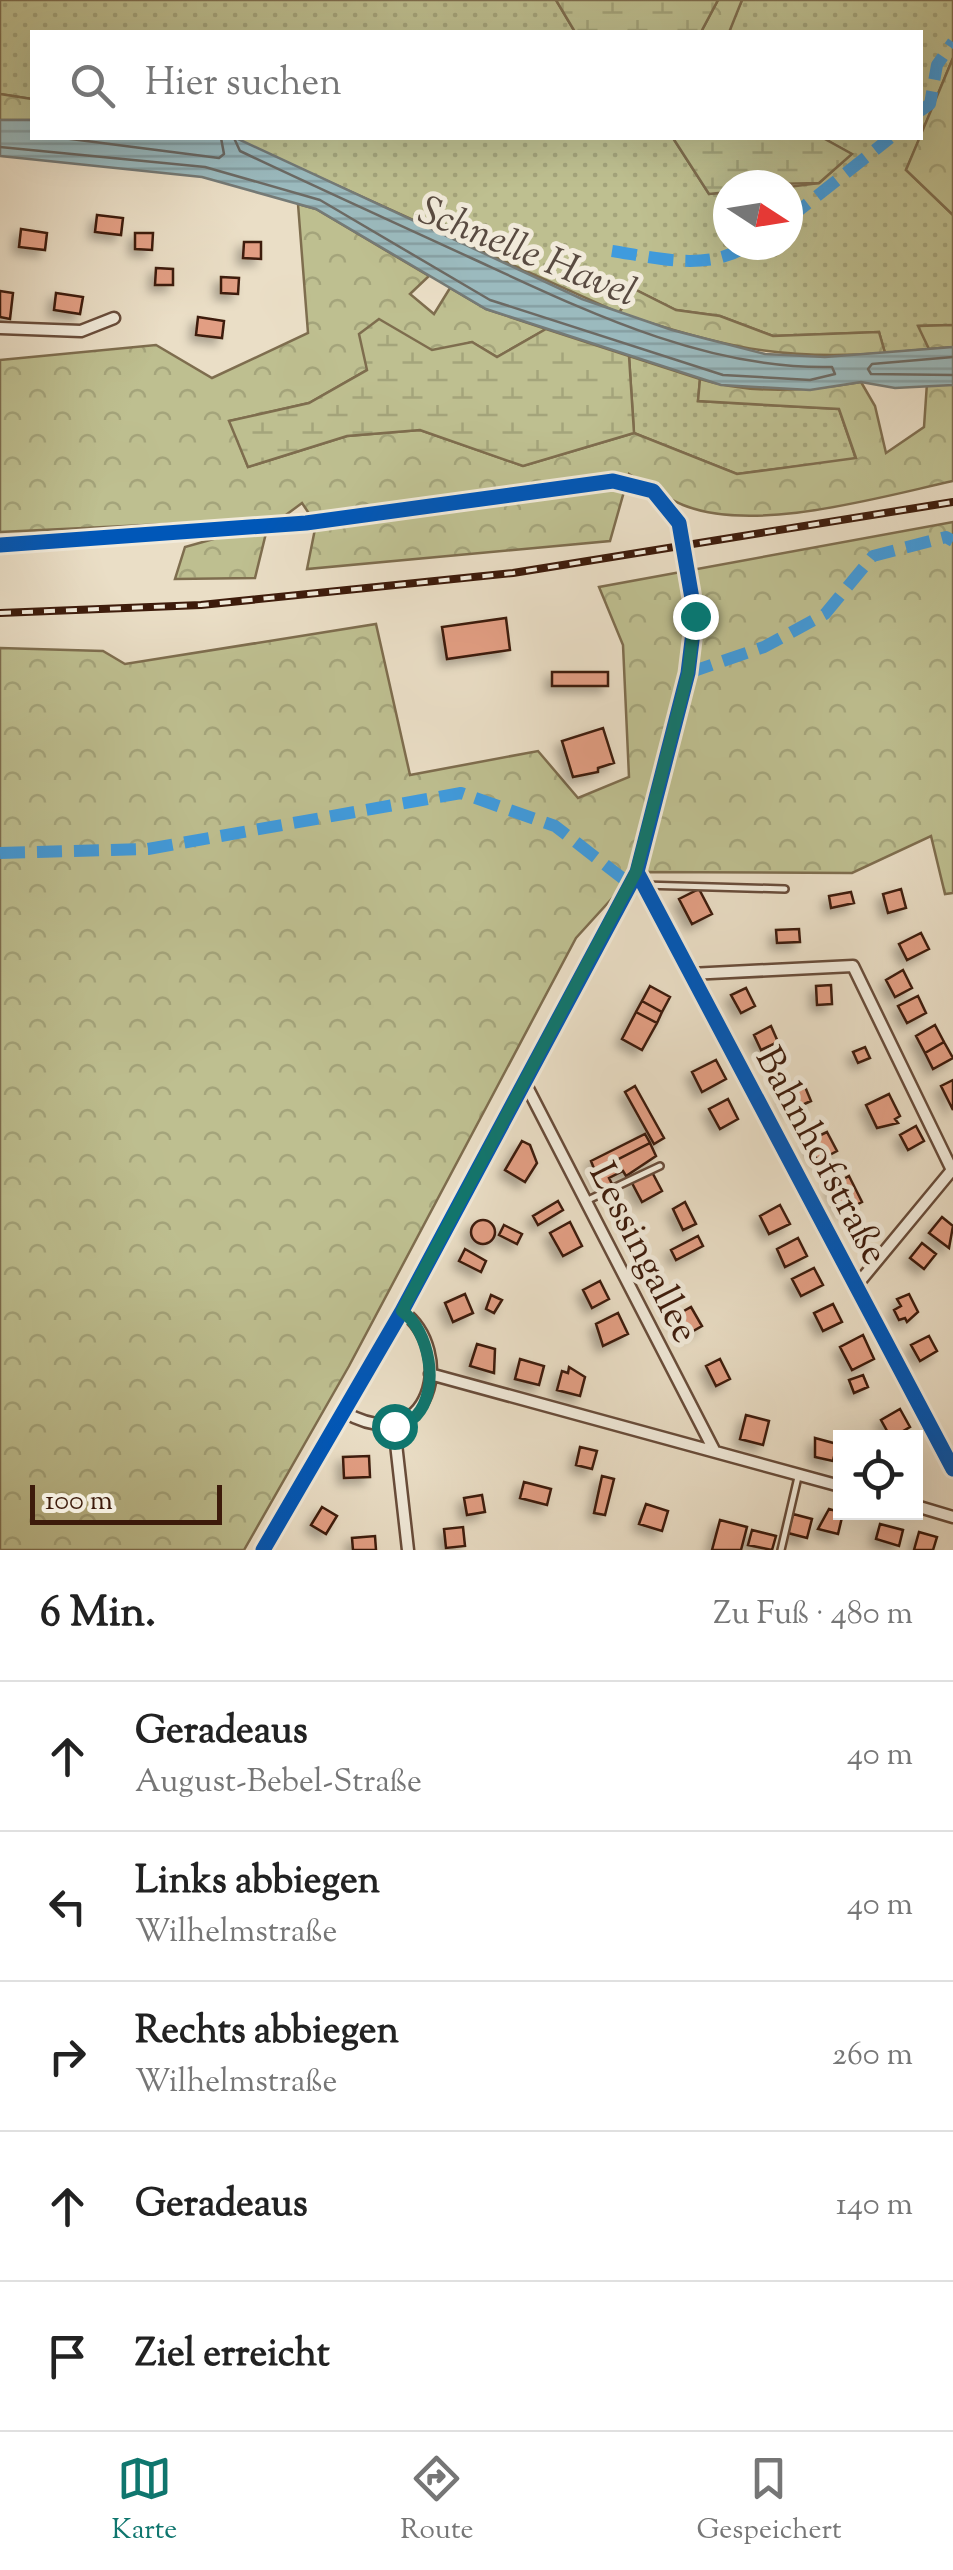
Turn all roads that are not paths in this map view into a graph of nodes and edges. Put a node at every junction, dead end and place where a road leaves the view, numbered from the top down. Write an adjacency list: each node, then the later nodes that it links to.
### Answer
1 (114, 318): 2 (street)
2 (0, 328)
3 (683, 541): 4 (street)
4 (0, 545)
5 (687, 566): 6 (street)
6 (636, 872): 7 (street, Bahnhofstraße); 10 (street)
7 (643, 884): 8 (lane); 9 (street, Bahnhofstraße)
8 (785, 889)
9 (690, 974): 13 (street, Bahnhofstraße); 13 (street)
10 (524, 1081): 12 (street, Lessingallee); 14 (street)
11 (660, 1166): 12 (lane)
12 (585, 1201): 18 (street, Lessingallee)
13 (856, 1286): 19 (street, Bahnhofstraße)
14 (402, 1311): 15 (street); 16 (street)
15 (430, 1374): 17 (street); 18 (street)
16 (344, 1412): 17 (street); 24 (street)
17 (394, 1426): 25 (street)
18 (714, 1450): 20 (street)
19 (953, 1469)
20 (799, 1474): 21 (street); 26 (lane)
21 (833, 1484)
22 (923, 1508): 23 (street)
23 (953, 1517)
24 (264, 1550)
25 (408, 1550)
26 (782, 1550)

